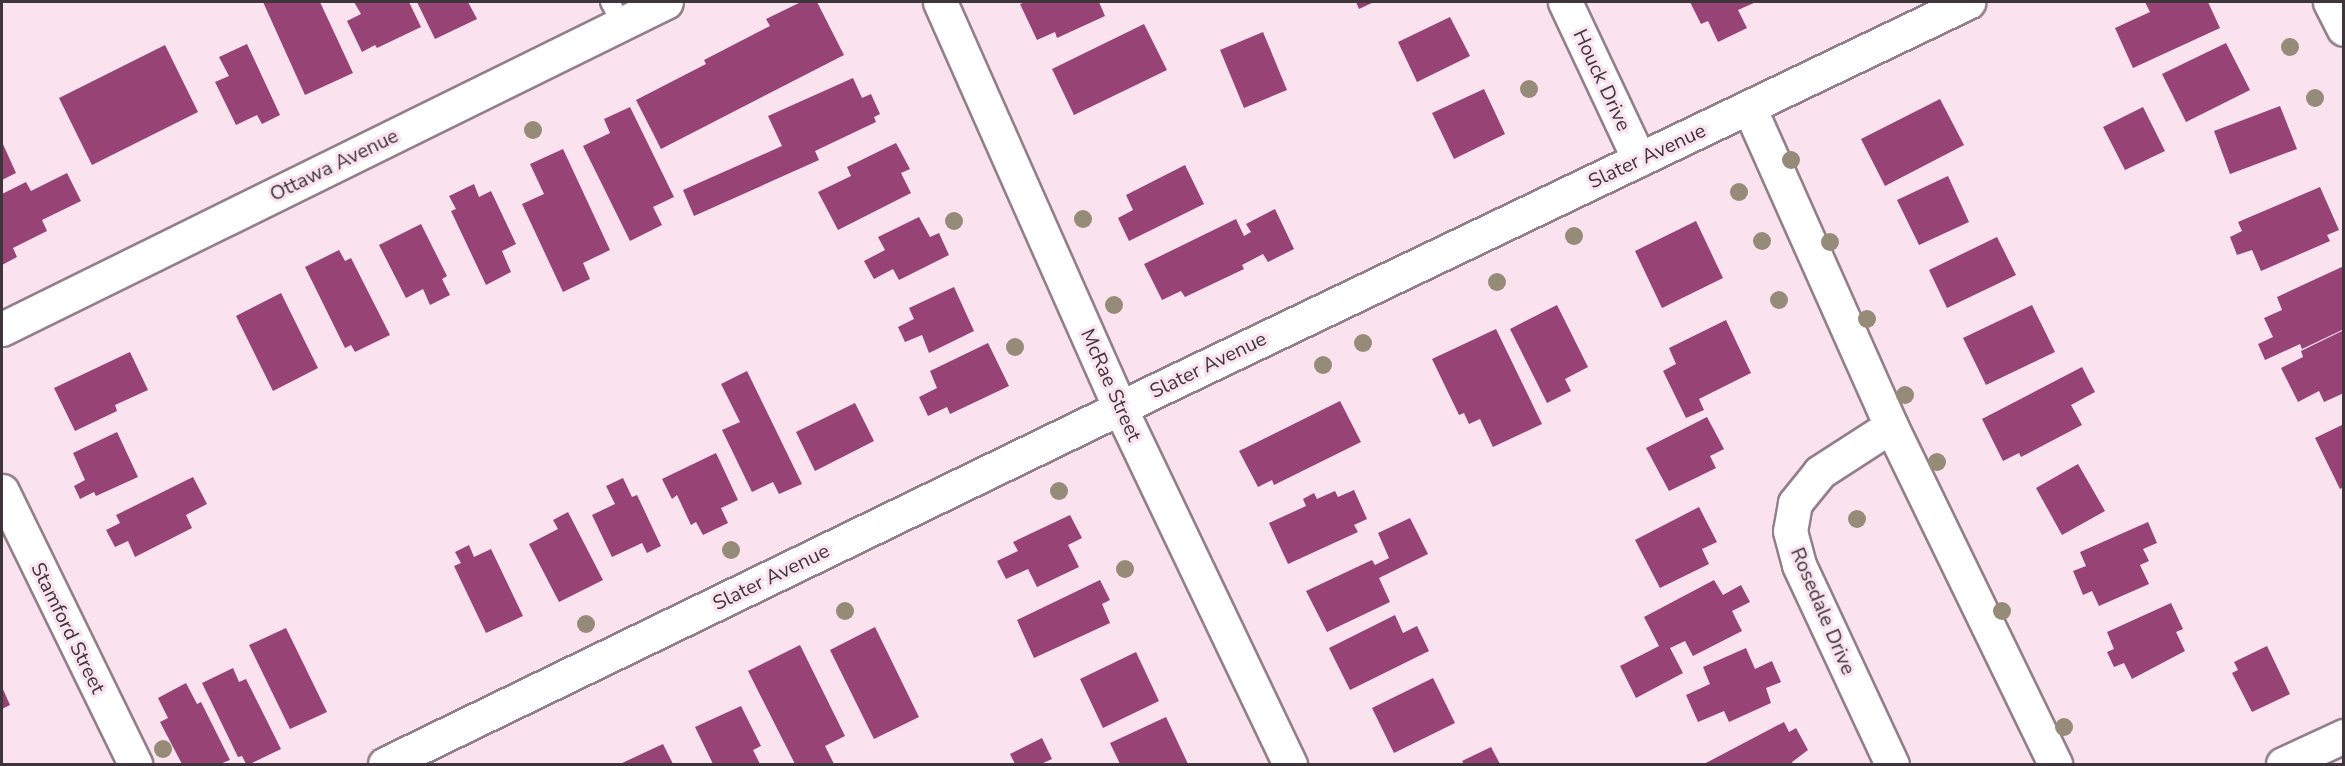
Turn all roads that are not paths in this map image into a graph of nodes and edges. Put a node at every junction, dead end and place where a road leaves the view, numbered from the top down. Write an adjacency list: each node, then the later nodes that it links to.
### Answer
1 (666, 2): 6 (street, Ottawa Avenue)
2 (940, 2): 11 (street, McRae Street)
3 (1565, 2): 9 (street, Houck Drive)
4 (1968, 2): 8 (street, Slater Avenue)
5 (2330, 2): 7 (street)
6 (616, 12): 10 (street, Ottawa Avenue)
7 (2343, 28)
8 (1749, 107): 9 (street, Slater Avenue); 12 (street)
9 (1639, 159): 11 (street, Slater Avenue)
10 (2, 329)
11 (1120, 408): 16 (street, Slater Avenue); 17 (street, McRae Street)
12 (1891, 426): 18 (street, Rosedale Drive); 19 (street)
13 (2, 491): 15 (street, Stamford Street)
14 (2343, 736): 20 (street)
15 (135, 765)
16 (385, 765)
17 (1290, 765)
18 (1892, 765)
19 (2055, 765)
20 (2283, 765)

